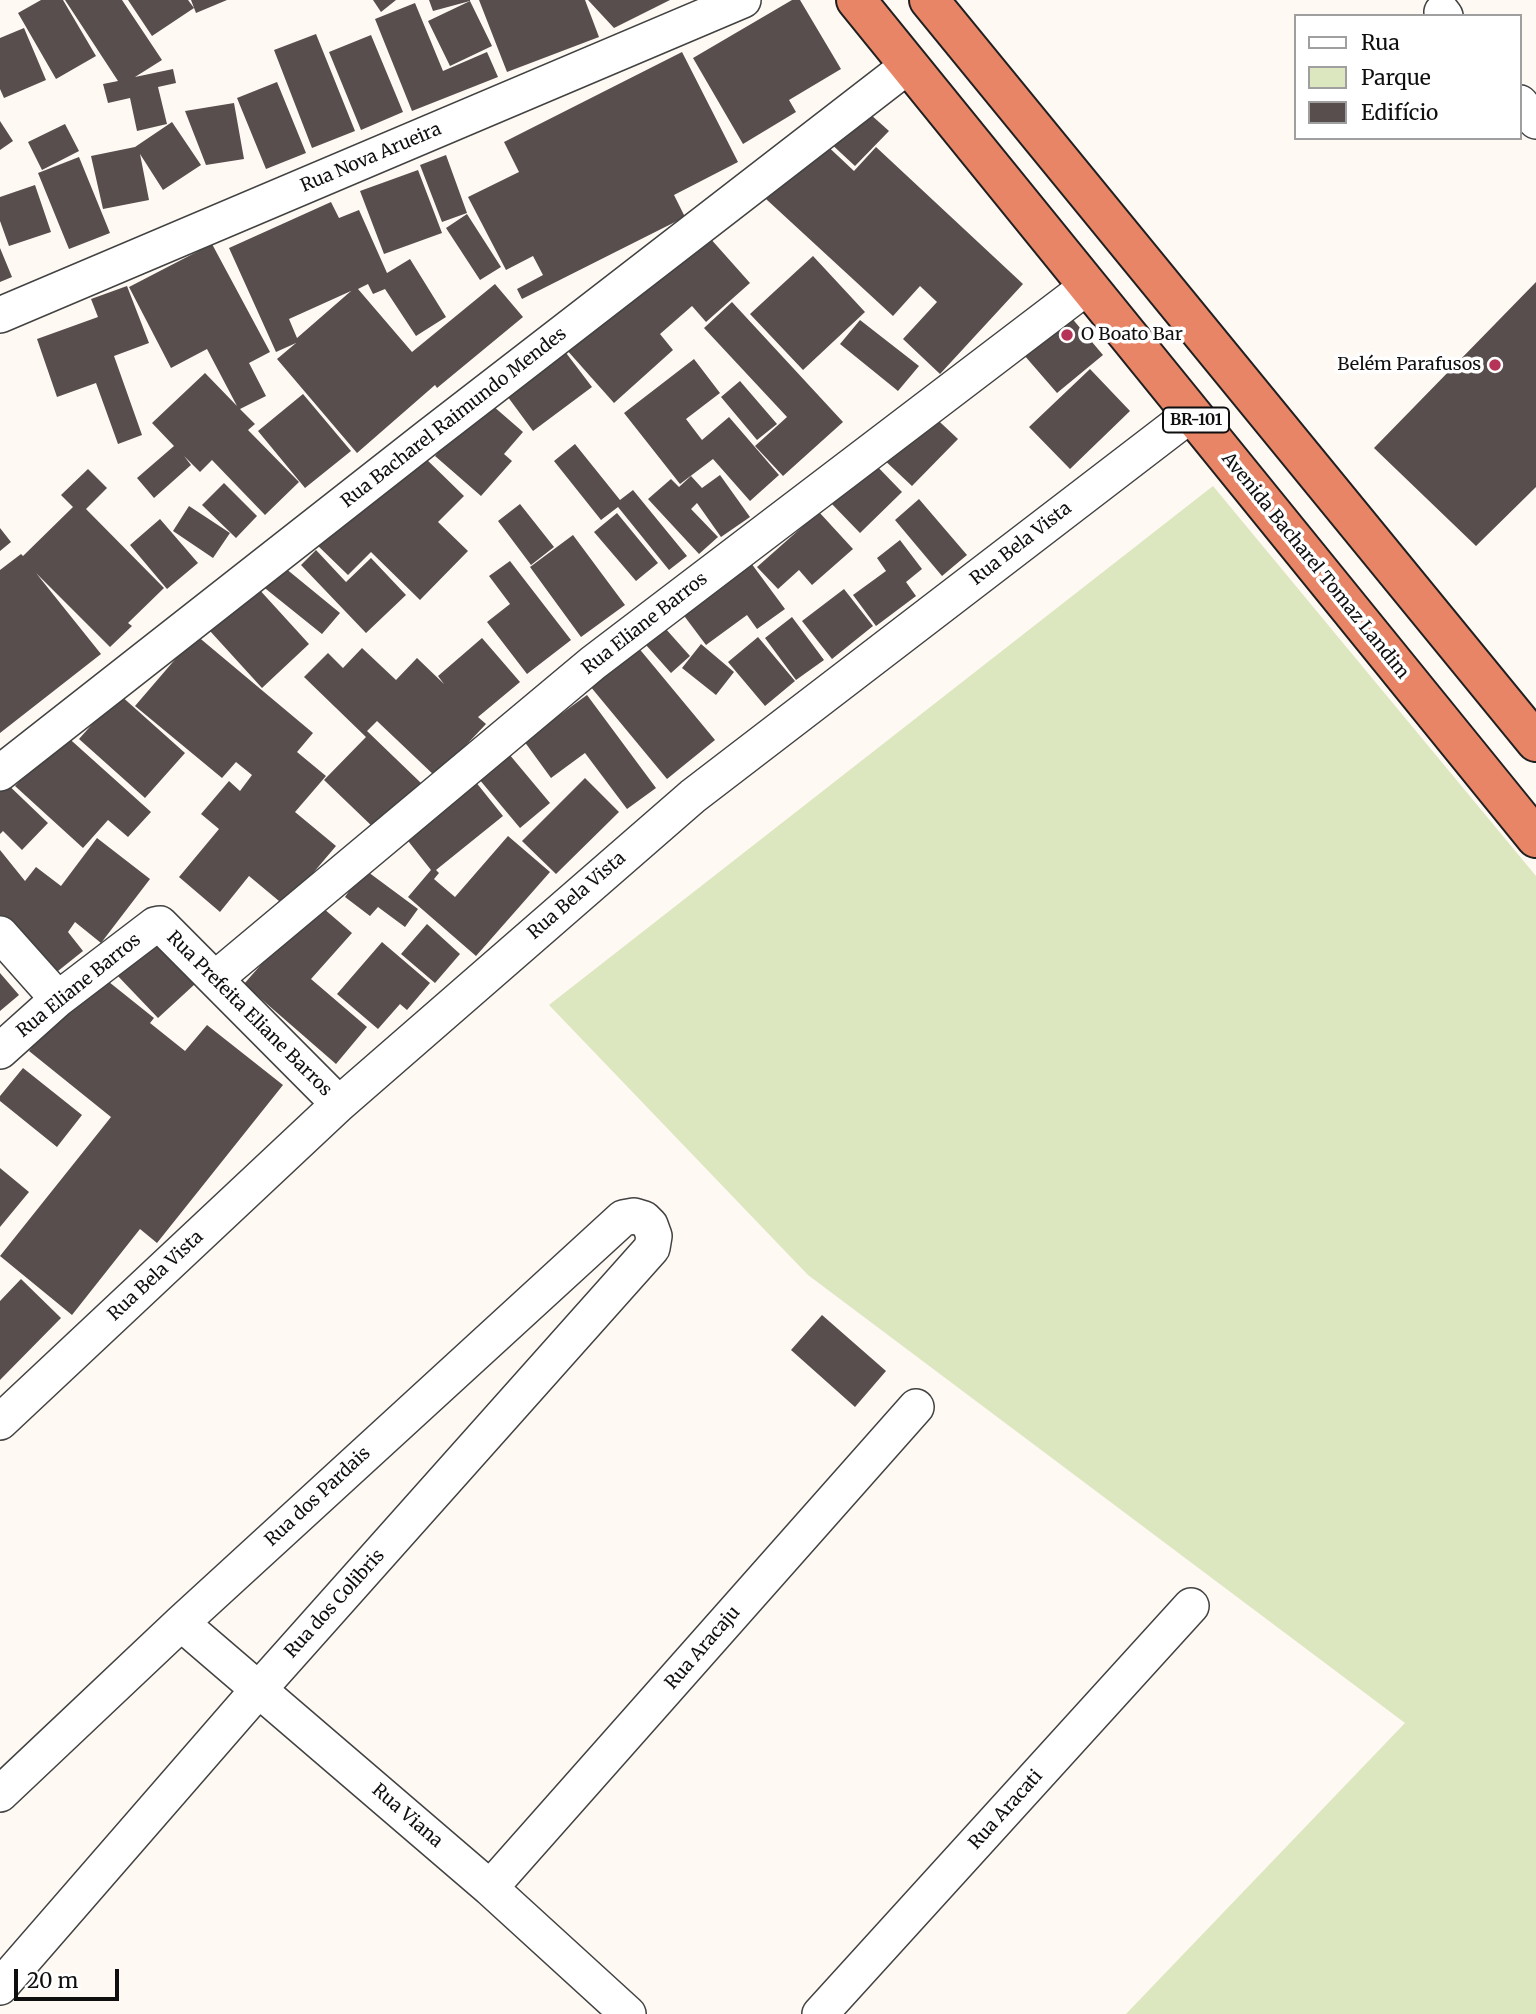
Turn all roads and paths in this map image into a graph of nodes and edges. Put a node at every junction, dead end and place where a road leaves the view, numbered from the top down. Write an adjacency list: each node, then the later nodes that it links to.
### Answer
1 (743, 0): 8 (street, Rua Nova Arueira)
2 (856, 0): 4 (highway, Avenida Bacharel Tomaz Landim / BR-101)
3 (929, 0): 10 (highway, BR-101)
4 (909, 65): 7 (highway, Avenida Bacharel Tomaz Landim / BR-101); 11 (street, Rua Bacharel Raimundo Mendes)
5 (1522, 105): 6 (street)
6 (1536, 121)
7 (1088, 286): 9 (highway, Avenida Bacharel Tomaz Landim / BR-101); 15 (street, Rua Eliane Barros)
8 (0, 315)
9 (1191, 414): 12 (highway, Avenida Bacharel Tomaz Landim / BR-101); 18 (street, Rua Bela Vista)
10 (1536, 742)
11 (0, 774)
12 (1536, 838)
13 (160, 924): 15 (street, Rua Prefeita Eliane Barros); 16 (street, Rua Eliane Barros)
14 (0, 934): 16 (street)
15 (215, 979): 18 (street, Rua Prefeita Eliane Barros)
16 (58, 999): 17 (street, Rua Eliane Barros)
17 (0, 1051)
18 (339, 1104): 21 (street, Rua Bela Vista)
19 (644, 1219): 23 (street, Rua dos Pardais); 24 (street, Rua dos Colibris)
20 (916, 1407): 26 (street, Rua Aracaju)
21 (0, 1422)
22 (1191, 1606): 29 (street, Rua Aracati)
23 (181, 1623): 24 (street, Rua Viana); 25 (street, Rua dos Pardais)
24 (259, 1689): 26 (street, Rua Viana); 27 (street, Rua dos Colibris)
25 (0, 1794)
26 (490, 1888): 28 (street, Rua Viana)
27 (0, 1987)
28 (607, 2007)
29 (820, 2014)

